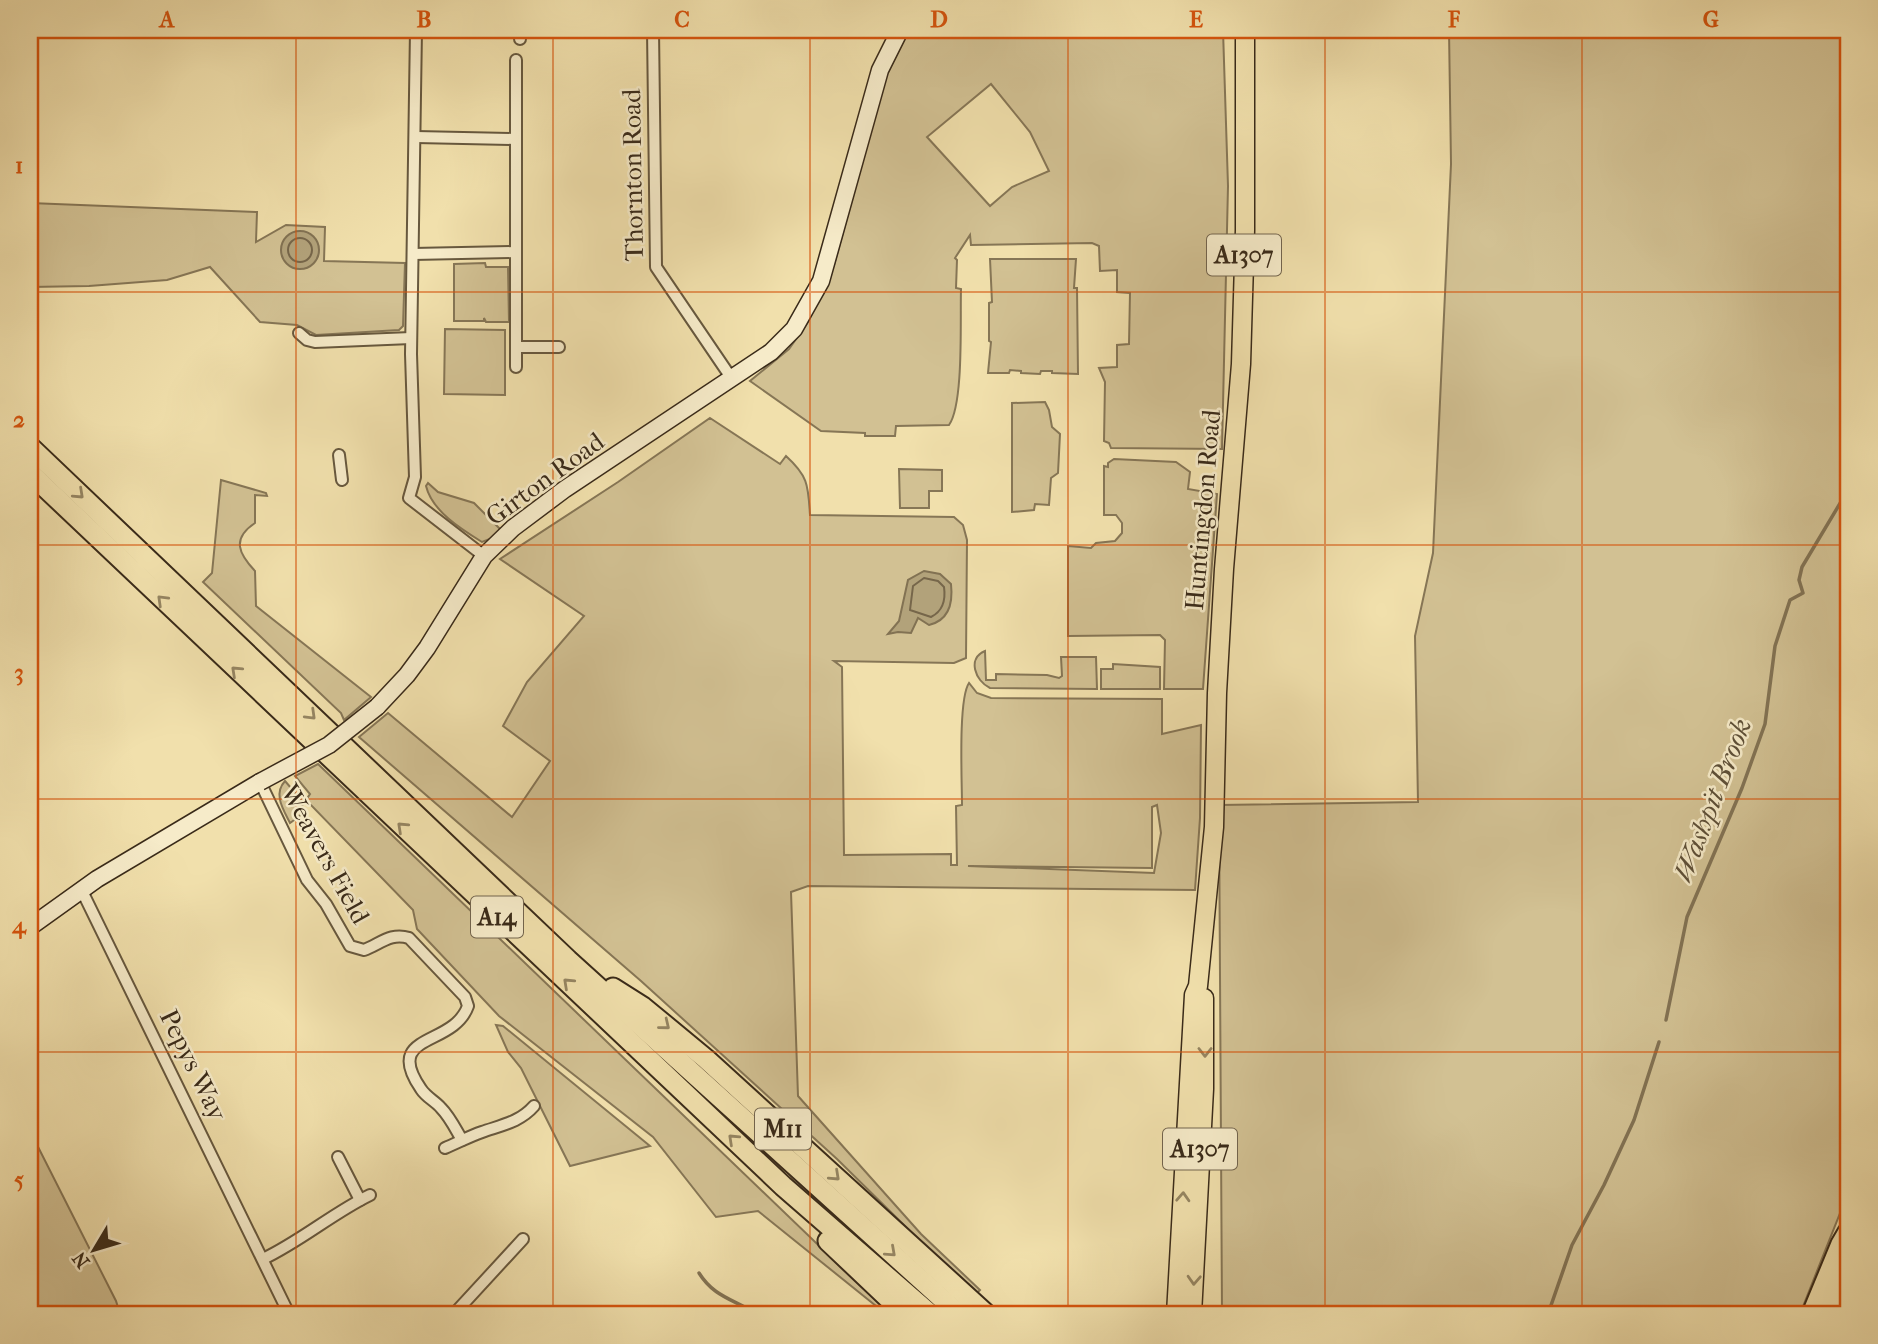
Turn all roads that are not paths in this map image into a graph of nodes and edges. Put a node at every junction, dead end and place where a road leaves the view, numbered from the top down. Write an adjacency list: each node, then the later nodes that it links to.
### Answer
1 (416, 30): 6 (street)
2 (653, 30): 15 (street, Thornton Road)
3 (900, 30): 15 (street, Girton Road)
4 (1245, 33): 25 (main road, Huntingdon Road / A1307)
5 (516, 60): 7 (street)
6 (416, 137): 7 (street); 9 (street)
7 (516, 139): 8 (street)
8 (516, 251): 9 (street); 12 (street)
9 (413, 254): 11 (street)
10 (299, 333): 11 (street)
11 (411, 338): 20 (street)
12 (516, 347): 13 (street); 14 (street)
13 (559, 347)
14 (516, 367)
15 (732, 379): 20 (street, Girton Road)
16 (30, 447): 24 (highway, A14, one-way to 24)
17 (339, 455): 19 (street)
18 (30, 474): 30 (highway, A14, one-way to 18)
19 (342, 481)
20 (484, 556): 21 (street, Girton Road, bridge)
21 (260, 782): 22 (street, Girton Road); 27 (street, Weavers Field)
22 (82, 891): 23 (street, Girton Road); 34 (street, Pepys Way)
23 (30, 928)
24 (568, 960): 41 (highway, A14, one-way to 41); 42 (highway, M11, one-way to 42)
25 (1196, 1088): 43 (main road, Huntingdon Road / A1307, one-way to 25); 44 (main road, Huntingdon Road / A1307, one-way to 44)
26 (534, 1107): 27 (street)
27 (462, 1140): 28 (street)
28 (445, 1148)
29 (338, 1157): 34 (street)
30 (783, 1186): 39 (highway, A14); 40 (highway, A14)
31 (1848, 1232): 45 (highway)
32 (523, 1239): 38 (street)
33 (1848, 1256): 46 (highway)
34 (263, 1259): 35 (street, Pepys Way)
35 (289, 1314)
36 (411, 1314): 37 (street)
37 (426, 1314)
38 (454, 1314)
39 (905, 1314)
40 (930, 1314)
41 (959, 1314)
42 (986, 1314)
43 (1177, 1314)
44 (1192, 1314)
45 (1812, 1314)
46 (1829, 1314)

